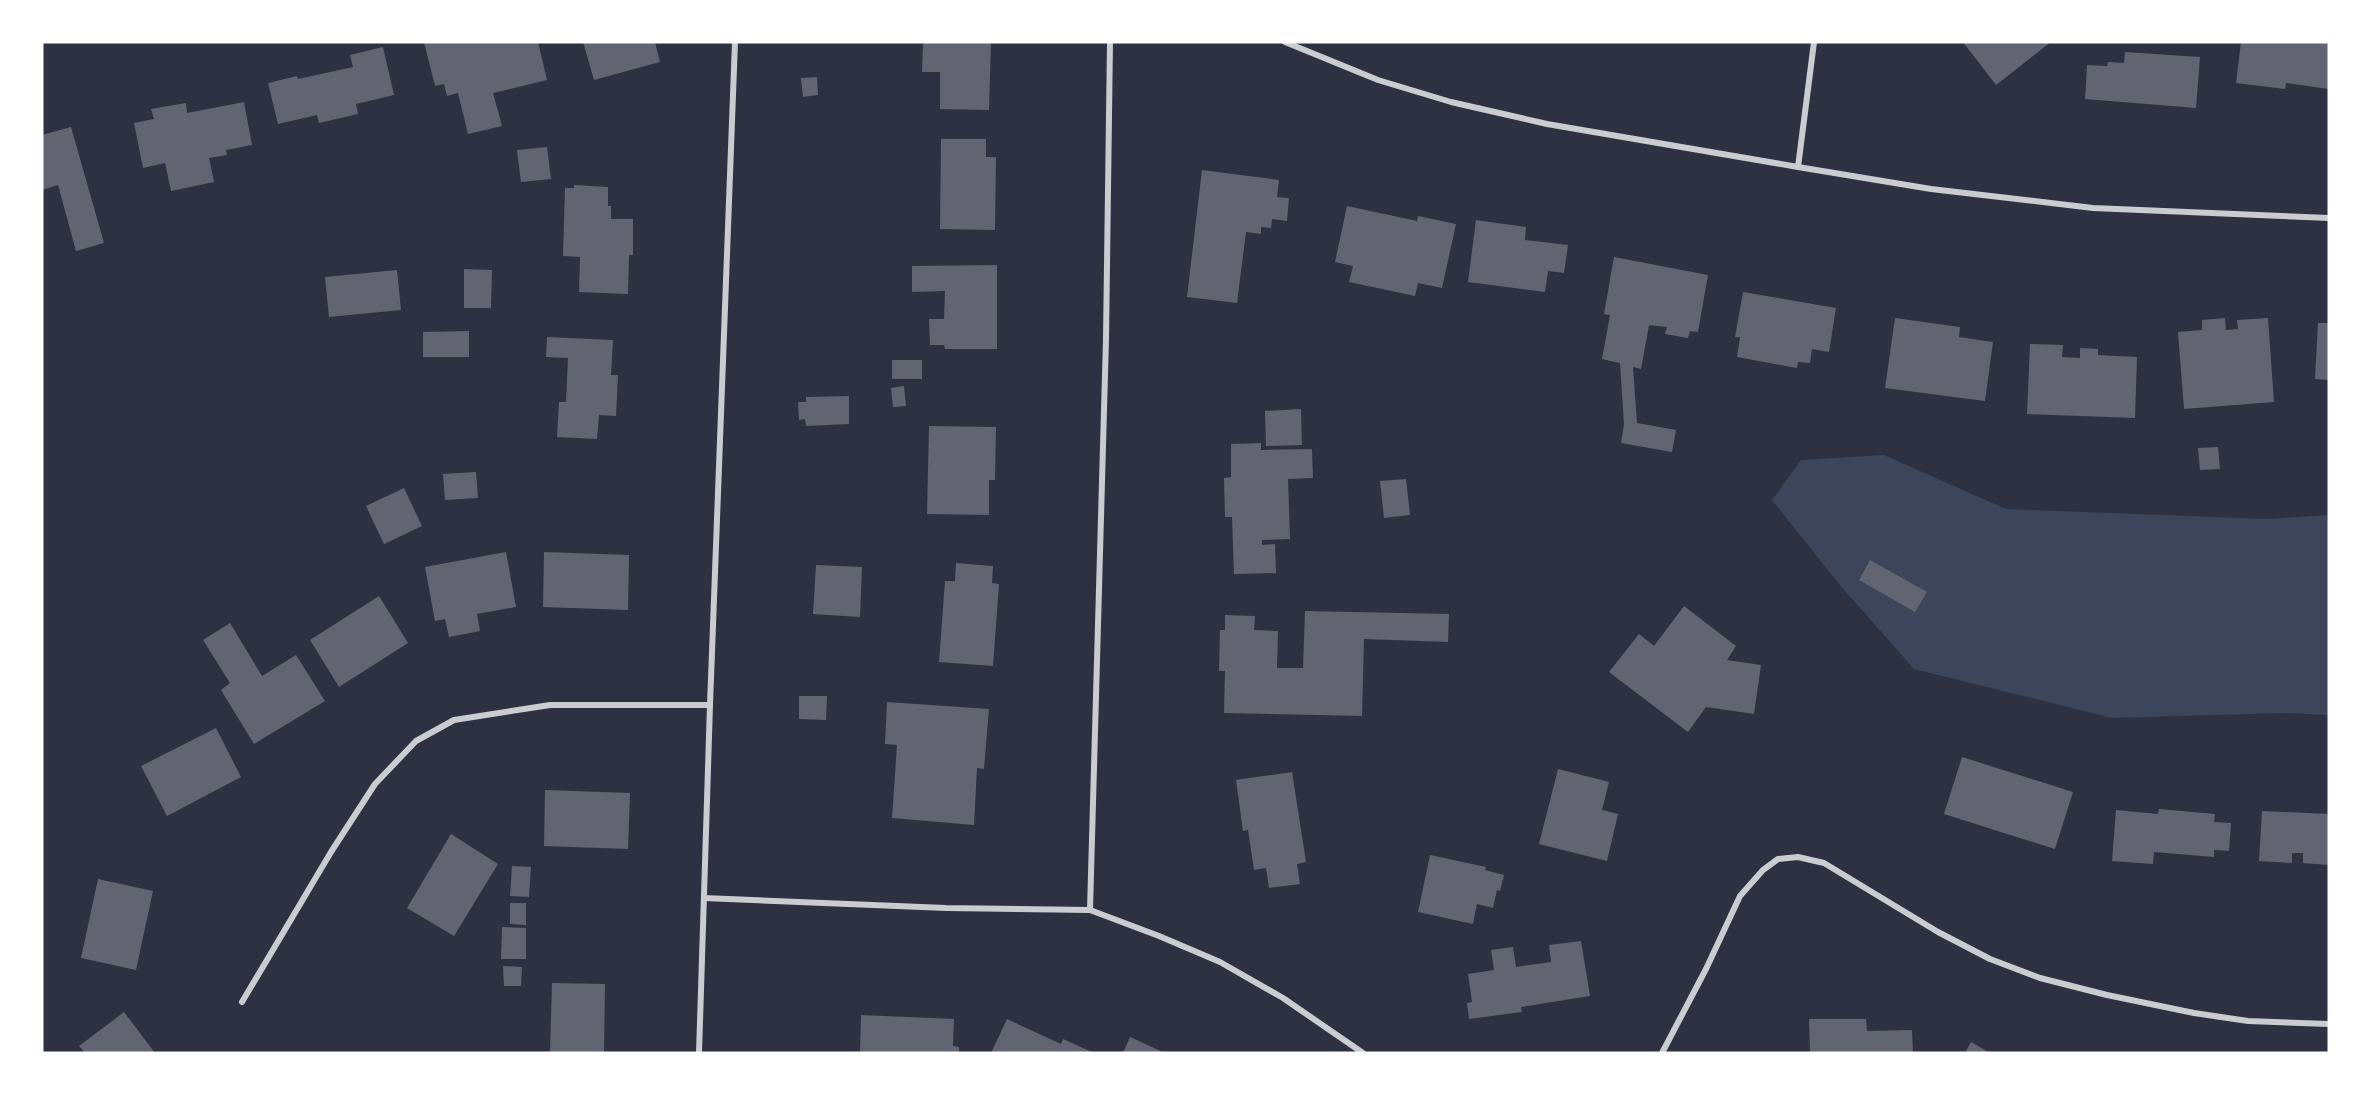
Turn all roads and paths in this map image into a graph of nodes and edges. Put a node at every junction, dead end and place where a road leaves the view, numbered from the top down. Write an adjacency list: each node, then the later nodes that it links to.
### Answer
1 (735, 42): 7 (street)
2 (1110, 42): 9 (street)
3 (1285, 42): 5 (street)
4 (1814, 42): 5 (street)
5 (1798, 167): 6 (street)
6 (2329, 218)
7 (710, 705): 8 (street); 10 (street)
8 (704, 898): 9 (street); 12 (street)
9 (1090, 910): 13 (street)
10 (242, 1002)
11 (2329, 1024): 14 (street)
12 (699, 1053)
13 (1363, 1053)
14 (1662, 1053)

